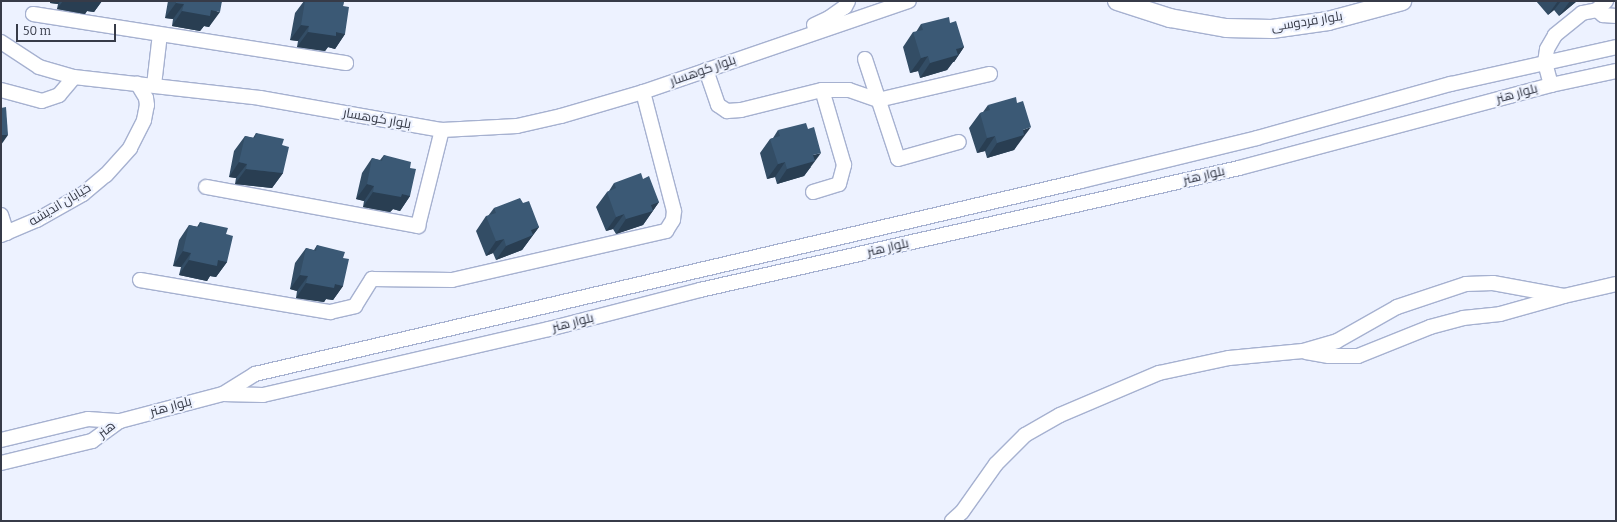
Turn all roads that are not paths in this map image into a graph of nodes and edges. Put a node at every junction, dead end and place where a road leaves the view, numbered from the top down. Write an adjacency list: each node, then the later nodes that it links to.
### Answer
1 (848, 1): 11 (street)
2 (909, 1): 11 (street)
3 (1117, 1): 4 (main road, بلوار فردوسی)
4 (1402, 1)
5 (1602, 5): 7 (street); 13 (street)
6 (32, 14): 8 (street)
7 (1616, 16)
8 (160, 34): 14 (street); 20 (street)
9 (1, 42): 18 (street, بلوار کوهسار)
10 (1616, 47): 13 (street, بلوار هنر)
11 (752, 54): 15 (street, بلوار کوهسار)
12 (865, 59): 25 (street)
13 (1545, 62): 21 (street); 36 (street, بلوار هنر)
14 (346, 63)
15 (706, 70): 23 (street); 24 (street, بلوار کوهسار)
16 (1616, 71): 21 (street, بلوار هنر)
17 (990, 74): 25 (street)
18 (74, 77): 19 (street, بلوار کوهسار); 22 (street)
19 (137, 83): 20 (street, بلوار کوهسار); 31 (street, خیابان اندیشه)
20 (154, 85): 26 (street, بلوار کوهسار)
21 (1551, 85): 36 (street, بلوار هنر)
22 (1, 90)
23 (822, 90): 25 (street); 29 (street)
24 (644, 92): 26 (street, بلوار کوهسار); 32 (street)
25 (878, 100): 27 (street)
26 (442, 130): 28 (street)
27 (959, 142)
28 (206, 187)
29 (813, 192)
30 (1, 215): 31 (street)
31 (4, 234)
32 (140, 280)
33 (1616, 284): 34 (street)
34 (1564, 296): 35 (street); 35 (street)
35 (1303, 351): 40 (street)
36 (223, 394): 37 (street, بلوار هنر)
37 (120, 421): 38 (street, هنر); 39 (street, هنر)
38 (1, 440)
39 (1, 463)
40 (952, 521)

